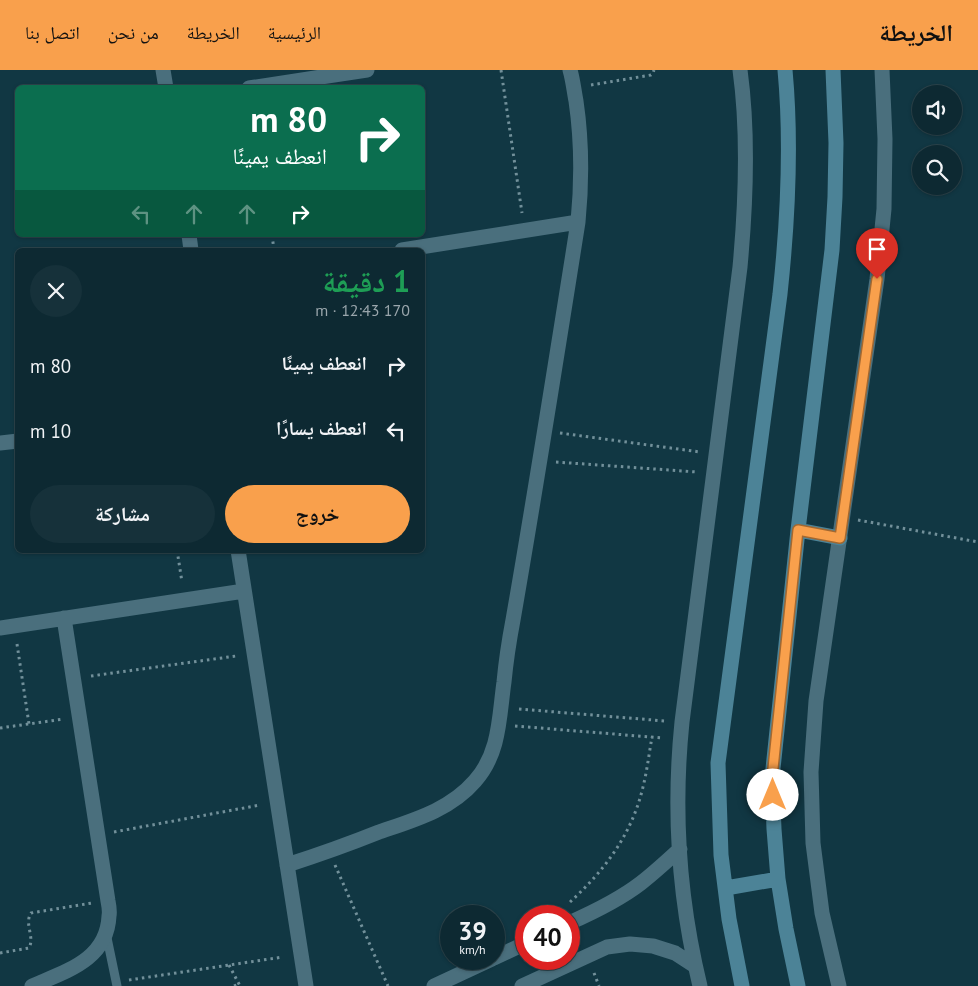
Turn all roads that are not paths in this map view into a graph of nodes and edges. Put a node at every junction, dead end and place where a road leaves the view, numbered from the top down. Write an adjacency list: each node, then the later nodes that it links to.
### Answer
1 (163, 70): 8 (street)
2 (367, 70): 9 (street)
3 (570, 70): 10 (street)
4 (740, 70): 20 (street)
5 (785, 70): 23 (street)
6 (833, 70): 14 (street)
7 (882, 70): 15 (street)
8 (166, 85)
9 (269, 85)
10 (578, 222): 11 (street); 21 (street)
11 (421, 248)
12 (15, 440): 13 (street)
13 (0, 443)
14 (798, 530): 15 (street); 22 (street)
15 (840, 538): 36 (street)
16 (238, 553): 17 (street)
17 (244, 591): 18 (street); 21 (street)
18 (64, 618): 19 (street); 25 (street)
19 (7, 627)
20 (680, 849): 24 (street); 26 (street)
21 (287, 865): 30 (street)
22 (778, 879): 23 (street); 35 (street)
23 (726, 888): 34 (street)
24 (580, 918)
25 (106, 933): 28 (lane); 29 (street)
26 (695, 966): 32 (street); 33 (street)
27 (468, 970): 31 (street)
28 (116, 984)
29 (32, 986)
30 (306, 986)
31 (434, 986)
32 (522, 986)
33 (700, 986)
34 (742, 986)
35 (798, 986)
36 (839, 986)

